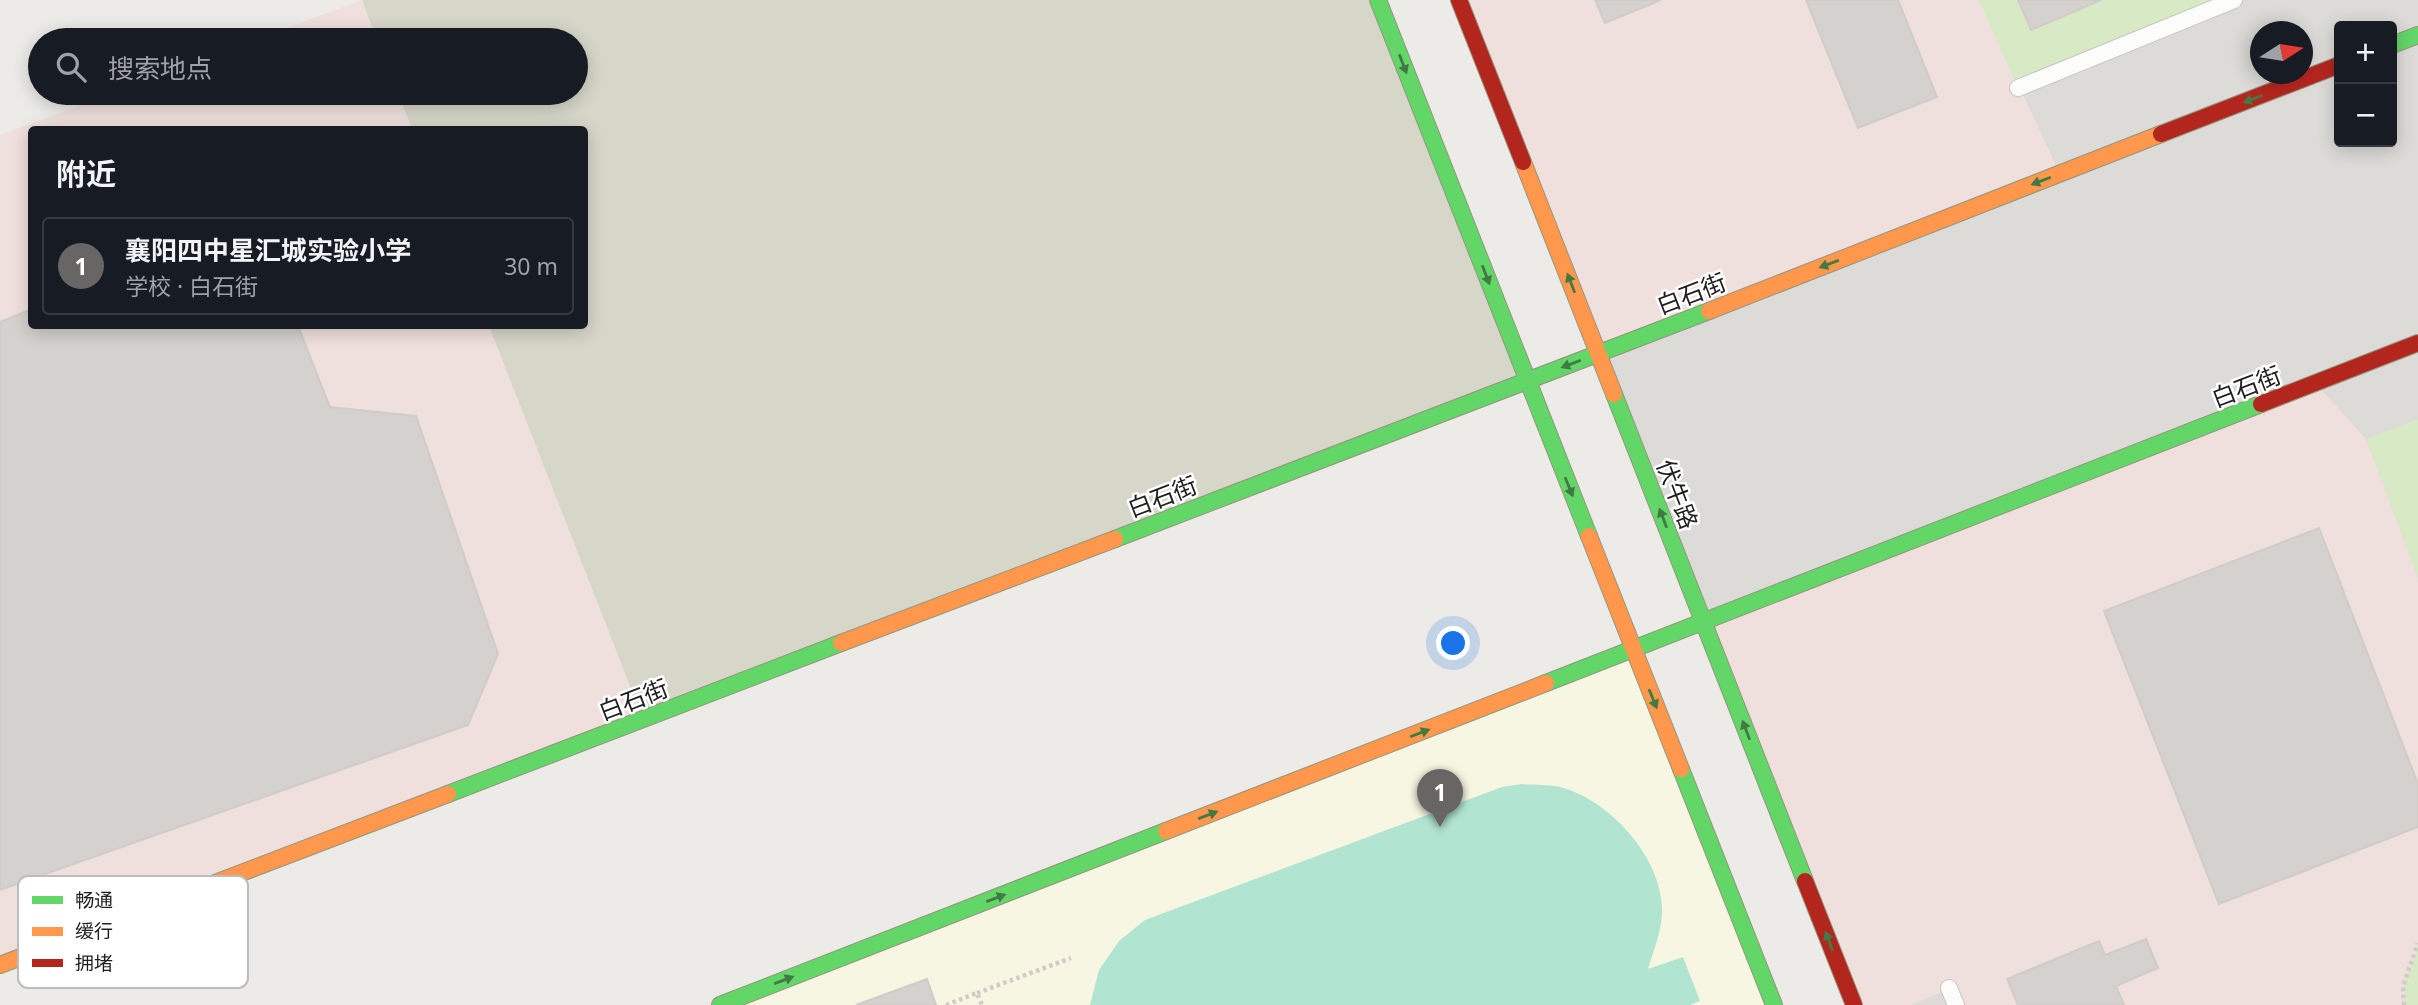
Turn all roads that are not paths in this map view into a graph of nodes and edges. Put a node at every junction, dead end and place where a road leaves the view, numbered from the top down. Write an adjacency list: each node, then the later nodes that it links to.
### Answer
1 (1378, 0): 10 (street, one-way to 10)
2 (1459, 0): 9 (street, 伏牛路, one-way to 2)
3 (2234, 0): 7 (lane)
4 (2418, 35): 5 (street)
5 (2397, 43)
6 (2334, 67): 9 (street, 白石街, one-way to 9)
7 (2018, 88)
8 (2418, 344): 11 (street, 白石街)
9 (1598, 354): 10 (street, 白石街, one-way to 10); 11 (street, 伏牛路, one-way to 9)
10 (1527, 381): 12 (street, one-way to 12); 13 (street, 白石街)
11 (1704, 622): 12 (street, 白石街); 19 (street, 伏牛路, one-way to 11)
12 (1633, 650): 17 (street, 白石街, one-way to 12); 18 (street, one-way to 18)
13 (233, 876)
14 (18, 958): 15 (street, 白石街)
15 (0, 965)
16 (1949, 988): 20 (lane)
17 (720, 1005)
18 (1773, 1005)
19 (1854, 1005)
20 (1956, 1005)

